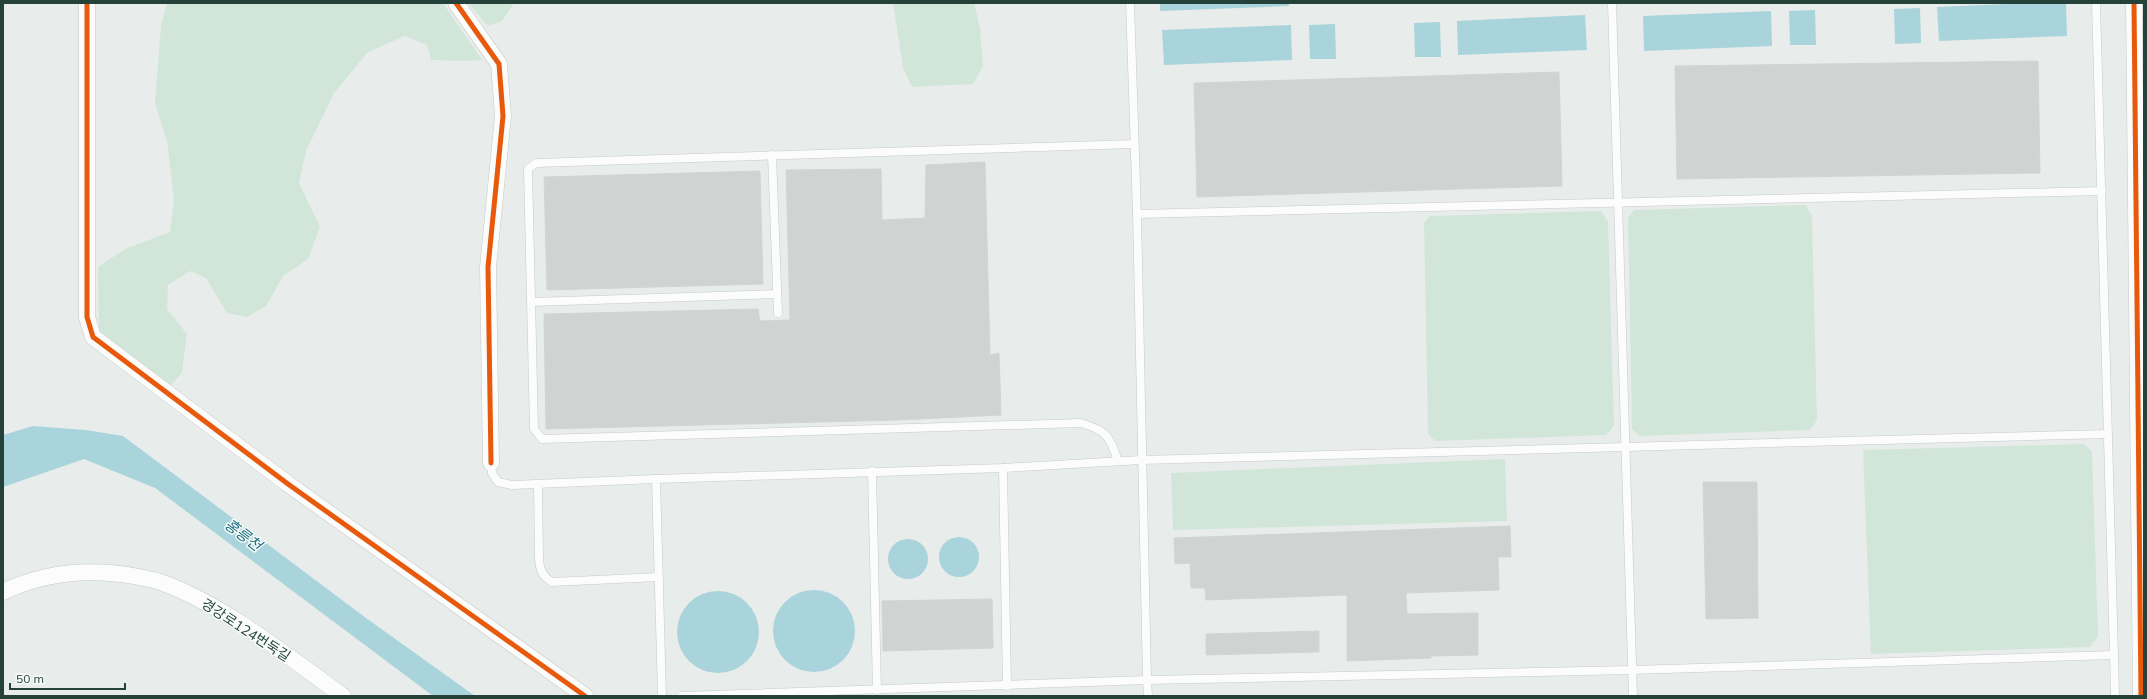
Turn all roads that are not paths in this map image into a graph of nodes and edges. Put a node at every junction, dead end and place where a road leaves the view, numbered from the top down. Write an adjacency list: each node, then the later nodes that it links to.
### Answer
1 (87, 3): 33 (street)
2 (456, 3): 20 (street)
3 (1130, 3): 8 (lane)
4 (1612, 3): 11 (lane)
5 (2096, 3): 10 (lane)
6 (2134, 3): 7 (street)
7 (2139, 38): 39 (street)
8 (1134, 144): 9 (lane); 12 (lane)
9 (772, 155): 13 (lane); 14 (lane)
10 (2102, 191): 11 (lane); 16 (lane)
11 (1617, 202): 12 (lane); 17 (lane)
12 (1137, 214): 18 (lane)
13 (777, 294): 14 (lane); 15 (lane)
14 (531, 302): 19 (lane)
15 (778, 313)
16 (2107, 434): 17 (lane); 27 (lane)
17 (1624, 446): 18 (lane); 28 (lane)
18 (1141, 460): 19 (lane); 29 (lane)
19 (1118, 461): 21 (lane)
20 (491, 463): 24 (lane)
21 (1003, 468): 22 (lane); 30 (lane)
22 (872, 471): 23 (lane); 31 (lane)
23 (656, 479): 24 (lane); 25 (lane)
24 (538, 484): 25 (lane)
25 (659, 577): 34 (lane)
26 (3, 592): 32 (street, 경강로124번둑길)
27 (2114, 655): 28 (lane); 38 (lane)
28 (1632, 670): 29 (lane); 37 (lane)
29 (1147, 680): 30 (lane); 36 (lane)
30 (1008, 686): 31 (lane)
31 (877, 690): 35 (lane)
32 (343, 696)
33 (585, 696)
34 (662, 696)
35 (682, 696)
36 (1148, 696)
37 (1632, 696)
38 (2115, 696)
39 (2141, 696)

